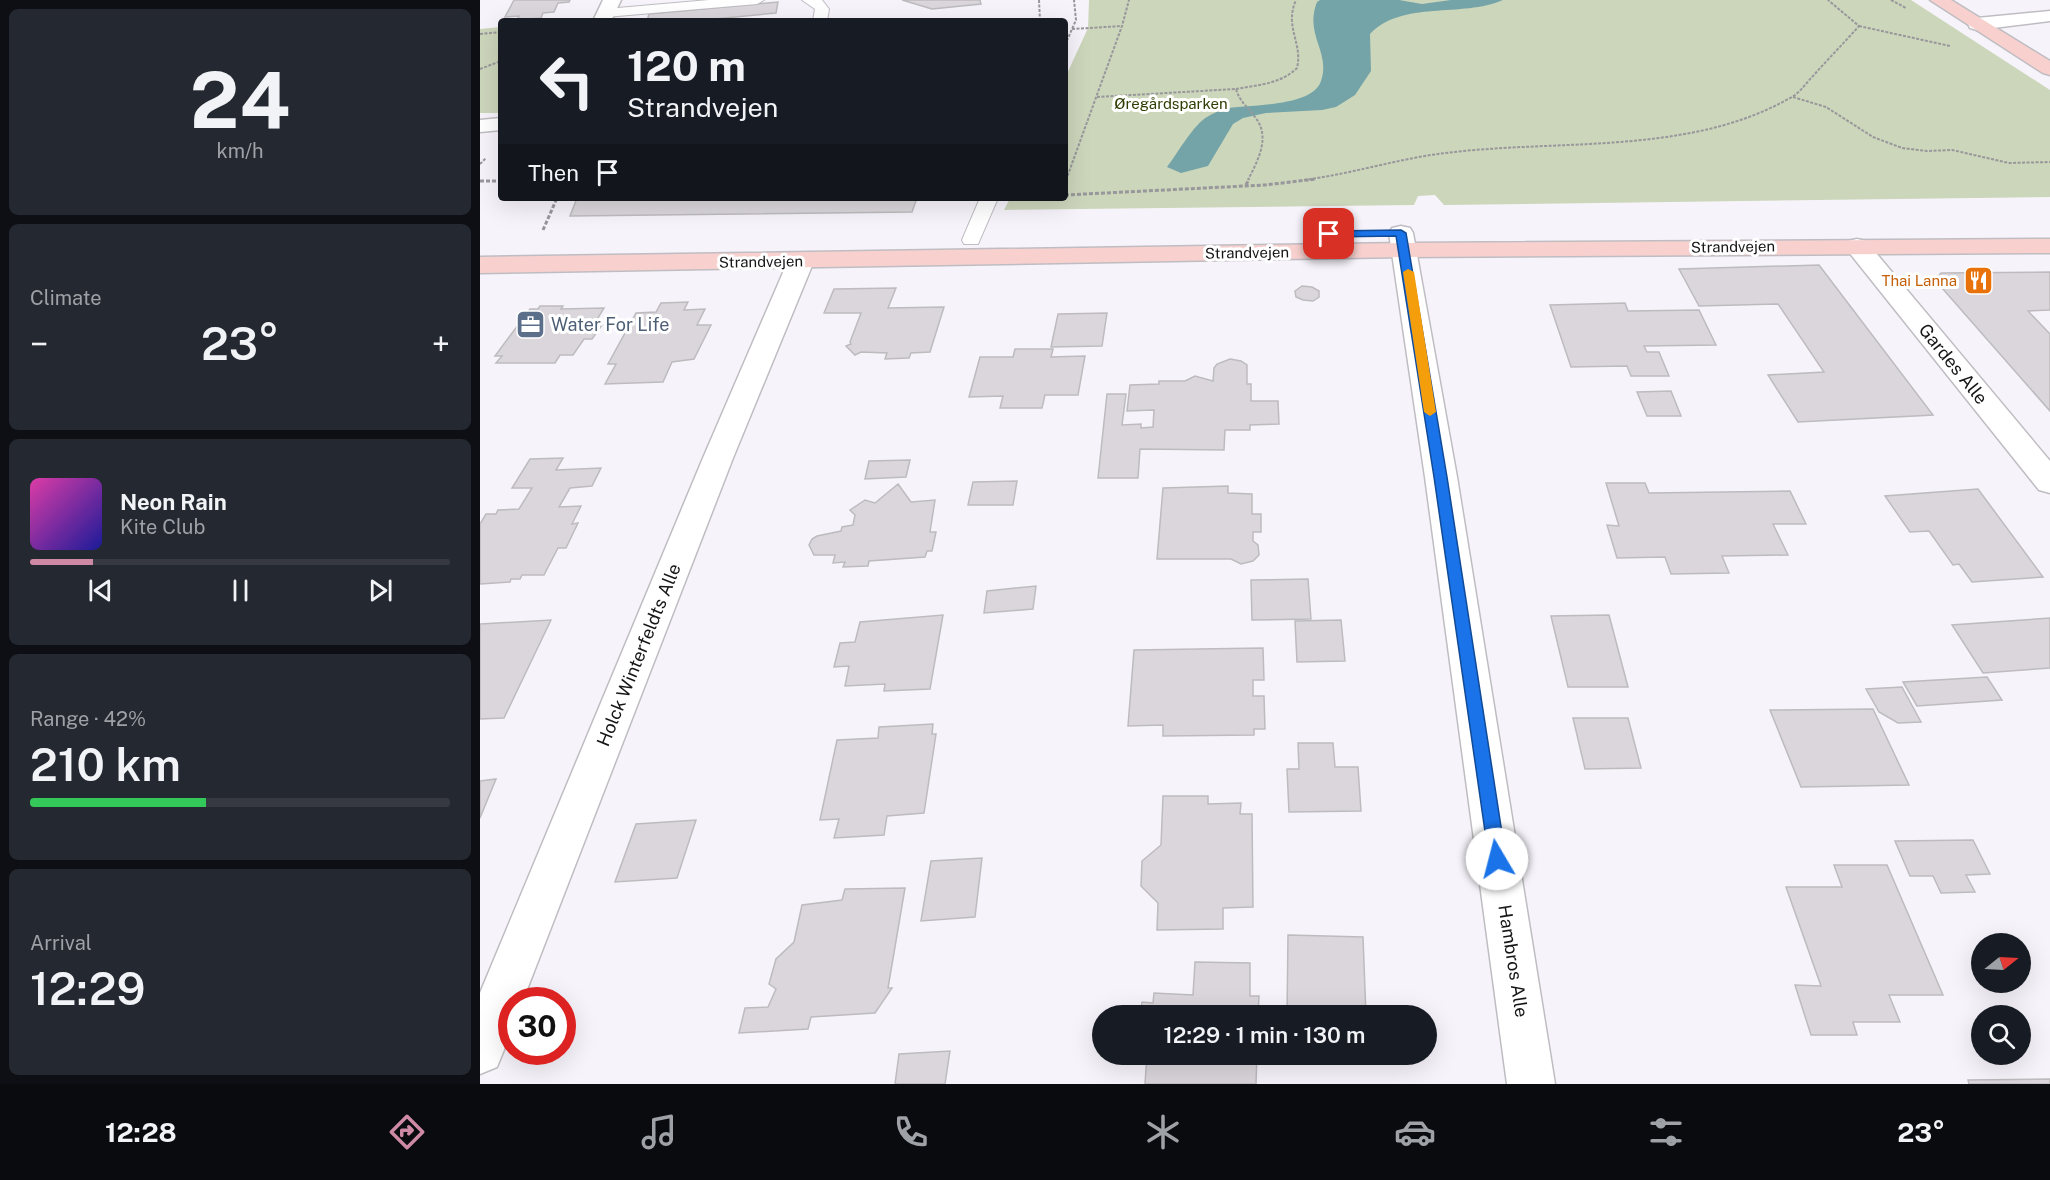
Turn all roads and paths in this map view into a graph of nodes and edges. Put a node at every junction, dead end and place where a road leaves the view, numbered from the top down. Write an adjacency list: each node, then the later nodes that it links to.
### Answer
1 (757, 0): 9 (lane)
2 (809, 0): 11 (lane)
3 (1040, 0): 12 (path)
4 (1074, 0): 15 (path)
5 (1129, 0): 14 (path)
6 (1296, 0): 22 (path)
7 (1828, 0): 24 (path)
8 (1939, 0): 13 (main road)
9 (607, 11)
10 (2050, 16): 13 (street)
11 (820, 18)
12 (1040, 18)
13 (1977, 24): 21 (main road)
14 (1122, 26): 15 (path); 23 (path)
15 (1072, 29): 18 (path)
16 (498, 32): 17 (path)
17 (480, 34)
18 (1068, 38)
19 (498, 62): 20 (path)
20 (480, 69)
21 (2050, 69)
22 (1236, 89): 23 (path); 31 (path)
23 (1097, 97): 28 (path)
24 (1793, 97): 27 (path); 31 (path)
25 (498, 124): 26 (street)
26 (480, 126)
27 (2050, 162)
28 (1068, 174)
29 (480, 181): 30 (path)
30 (498, 181)
31 (1245, 186): 32 (path)
32 (1068, 195)
33 (988, 201): 35 (lane)
34 (2050, 228): 36 (main road, Strandvejen)
35 (971, 240): 36 (main road, Strandvejen); 39 (main road, Strandvejen)
36 (1403, 242): 37 (main road, Strandvejen); 40 (main road, Strandvejen); 44 (street, Hambros Alle)
37 (1857, 246): 38 (main road, Strandvejen); 42 (street, Gardes Alle)
38 (2050, 246)
39 (480, 247)
40 (801, 261): 41 (main road, Strandvejen); 43 (street, Holck Winterfeldts Alle)
41 (480, 265)
42 (2050, 482)
43 (480, 1050)
44 (1531, 1084)

